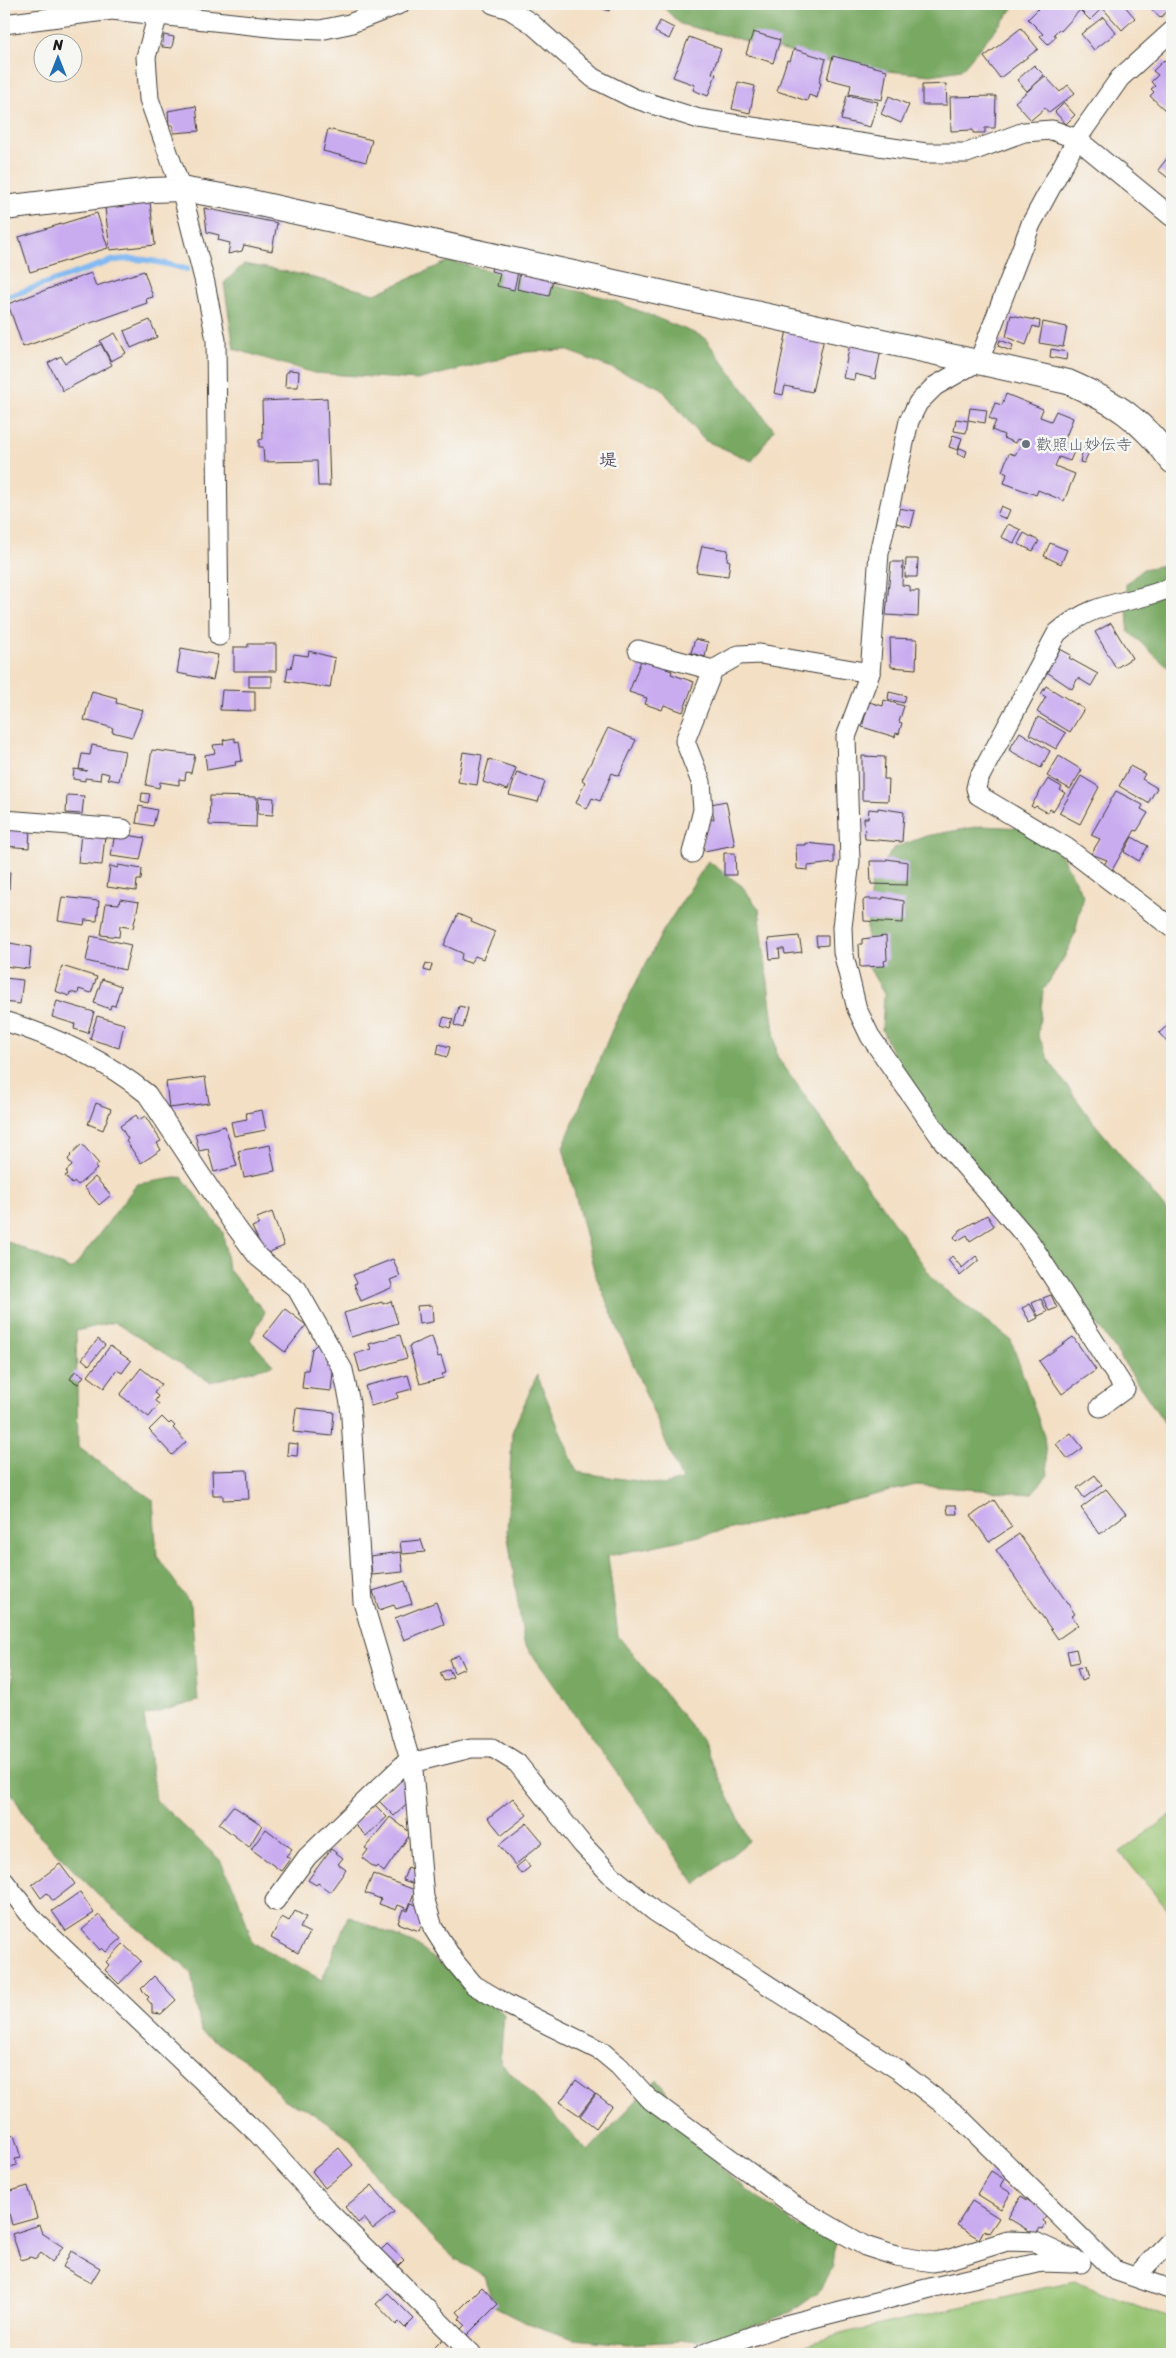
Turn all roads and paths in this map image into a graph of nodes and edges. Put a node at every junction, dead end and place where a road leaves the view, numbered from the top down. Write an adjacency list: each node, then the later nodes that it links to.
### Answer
1 (400, 4): 3 (street)
2 (493, 4): 6 (street)
3 (160, 9): 4 (street); 7 (street)
4 (4, 24)
5 (1172, 31): 6 (street)
6 (1077, 139): 9 (street); 10 (street)
7 (181, 189): 8 (street); 10 (street); 13 (street)
8 (4, 208)
9 (1172, 217)
10 (979, 361): 11 (street); 16 (street)
11 (1172, 461)
12 (1172, 587): 20 (street)
13 (219, 636)
14 (638, 650): 15 (street)
15 (713, 670): 16 (street); 19 (street)
16 (870, 673): 22 (street)
17 (4, 820): 18 (street)
18 (123, 829)
19 (692, 853)
20 (1172, 928)
21 (4, 1021): 23 (street)
22 (1100, 1407)
23 (410, 1762): 25 (street); 27 (street); 28 (street)
24 (4, 1881): 31 (street)
25 (275, 1901)
26 (1172, 2238): 29 (street)
27 (1081, 2263): 28 (street); 32 (street)
28 (1114, 2270): 29 (street)
29 (1136, 2276): 30 (street)
30 (1172, 2290)
31 (472, 2354)
32 (703, 2354)

